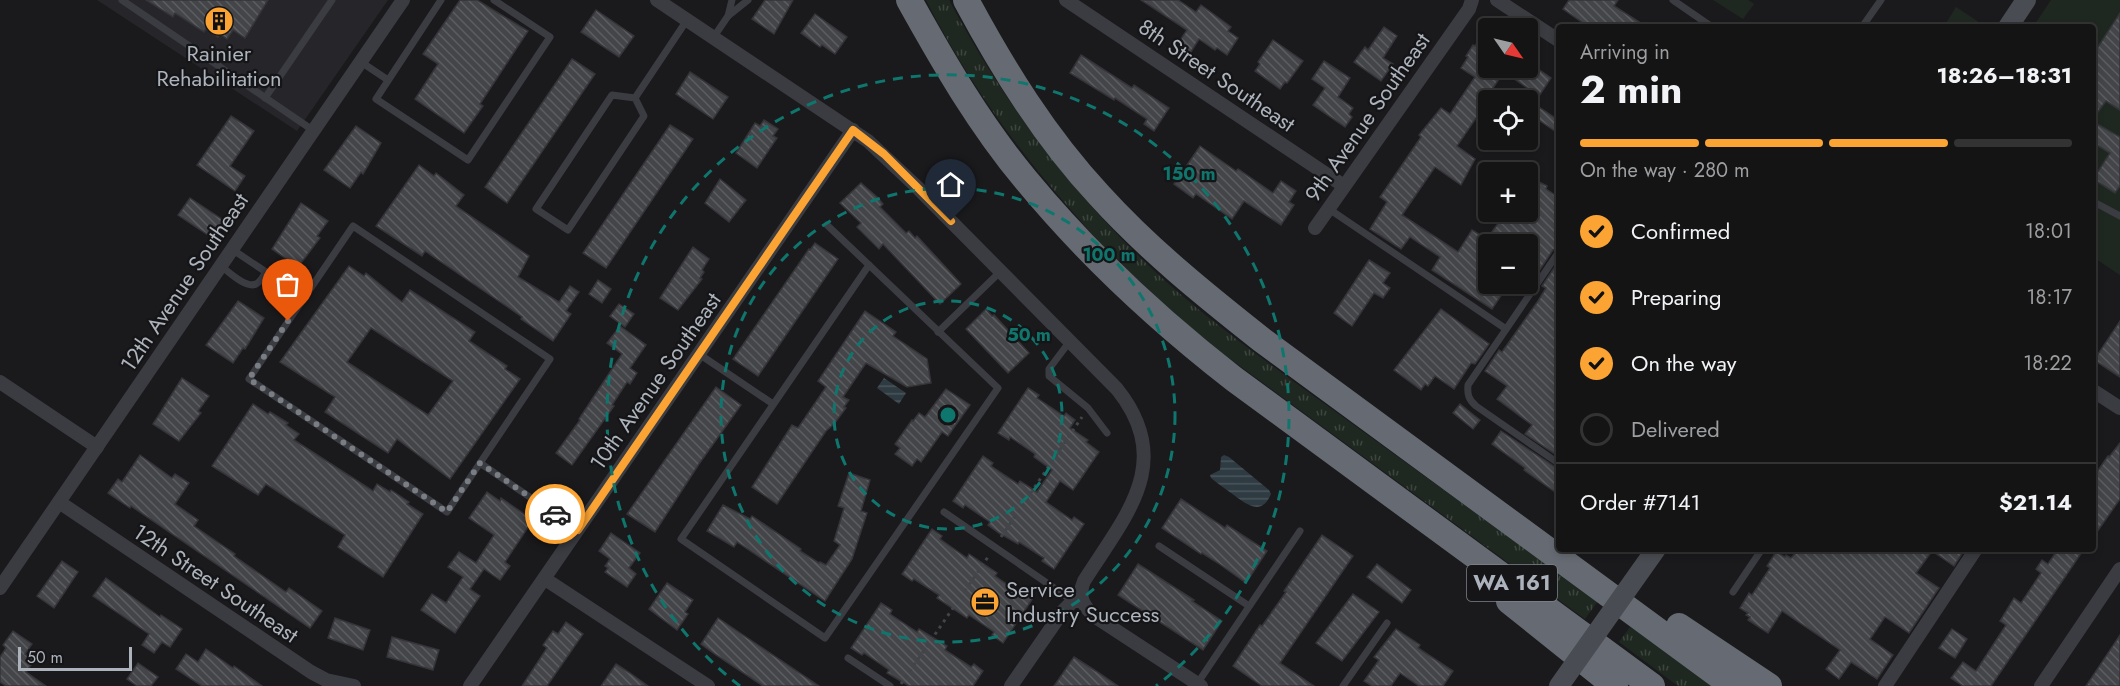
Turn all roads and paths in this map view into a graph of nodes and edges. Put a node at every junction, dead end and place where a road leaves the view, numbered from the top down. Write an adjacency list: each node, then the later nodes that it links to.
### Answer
1 (122, 0): 26 (lane)
2 (332, 0): 26 (lane)
3 (403, 0): 24 (street, 12th Avenue Southeast)
4 (441, 0): 25 (lane)
5 (494, 0): 25 (lane)
6 (732, 0): 17 (lane)
7 (748, 0): 17 (lane)
8 (909, 0): 58 (highway, WA 161)
9 (966, 0): 54 (highway, WA 161)
10 (1066, 0): 30 (street, 8th Street Southeast)
11 (1472, 0): 30 (street, 9th Avenue Southeast)
12 (1497, 0): 23 (street)
13 (1672, 0): 19 (lane)
14 (1881, 0): 20 (lane)
15 (2026, 0): 21 (street)
16 (659, 1): 18 (street)
17 (728, 16): 22 (lane)
18 (687, 20): 22 (street); 27 (lane)
19 (1708, 24)
20 (1864, 24)
21 (2010, 24)
22 (713, 38): 28 (street)
23 (1556, 39)
24 (361, 62): 25 (lane); 29 (street, 12th Avenue Southeast)
25 (388, 80)
26 (266, 98): 29 (lane)
27 (634, 98): 27 (lane)
28 (853, 130): 40 (street); 47 (street, 10th Avenue Southeast)
29 (314, 131): 36 (street, 12th Avenue Southeast)
30 (1344, 186): 32 (street, 9th Avenue Southeast)
31 (2096, 203): 33 (lane)
32 (1329, 209): 35 (street, 9th Avenue Southeast); 44 (lane)
33 (2120, 216)
34 (827, 225): 38 (lane)
35 (1315, 228)
36 (232, 250): 39 (street, 12th Avenue Southeast); 41 (lane)
37 (1556, 256): 44 (lane)
38 (869, 265): 45 (lane); 50 (lane)
39 (221, 267): 41 (lane); 55 (street, 12th Avenue Southeast)
40 (1001, 271): 45 (lane); 46 (street)
41 (269, 274): 42 (lane); 43 (lane)
42 (308, 293): 43 (lane); 57 (lane)
43 (301, 303): 57 (lane)
44 (1506, 329): 56 (lane)
45 (938, 332): 50 (lane)
46 (1070, 341): 51 (lane); 75 (street)
47 (699, 354): 50 (lane); 61 (street, 10th Avenue Southeast)
48 (0, 382): 55 (street)
49 (2096, 393): 52 (street)
50 (773, 404)
51 (1088, 408): 53 (lane); 63 (path)
52 (2120, 408)
53 (1107, 433)
54 (1396, 438): 64 (highway); 90 (highway, WA 161)
55 (97, 447): 59 (street, 12th Avenue Southeast)
56 (1556, 462)
57 (480, 463): 61 (lane)
58 (1371, 479): 88 (highway); 89 (highway, WA 161)
59 (59, 502): 73 (street, 12th Avenue Southeast); 80 (street, 12th Street Southeast)
60 (944, 512): 75 (lane)
61 (578, 530): 72 (street, 10th Avenue Southeast)
62 (1300, 531): 76 (lane)
63 (1001, 537)
64 (1556, 544)
65 (1159, 546): 76 (lane)
66 (1568, 552): 91 (highway)
67 (1654, 552): 87 (street, bridge)
68 (1760, 552): 74 (lane)
69 (1974, 552): 92 (street)
70 (988, 557): 84 (path)
71 (2120, 569): 93 (street)
72 (544, 579): 81 (street, 10th Avenue Southeast); 82 (street)
73 (0, 588)
74 (1733, 592)
75 (1078, 601): 79 (street); 85 (street)
76 (1249, 606): 79 (lane)
77 (1388, 623): 86 (lane)
78 (848, 658): 83 (lane)
79 (1199, 685)
80 (354, 686)
81 (470, 686)
82 (708, 686)
83 (890, 686)
84 (900, 686)
85 (1011, 686)
86 (1343, 686)
87 (1559, 686)
88 (1615, 686)
89 (1652, 686)
90 (1733, 686)
91 (1769, 686)
92 (1885, 686)
93 (2041, 686)

